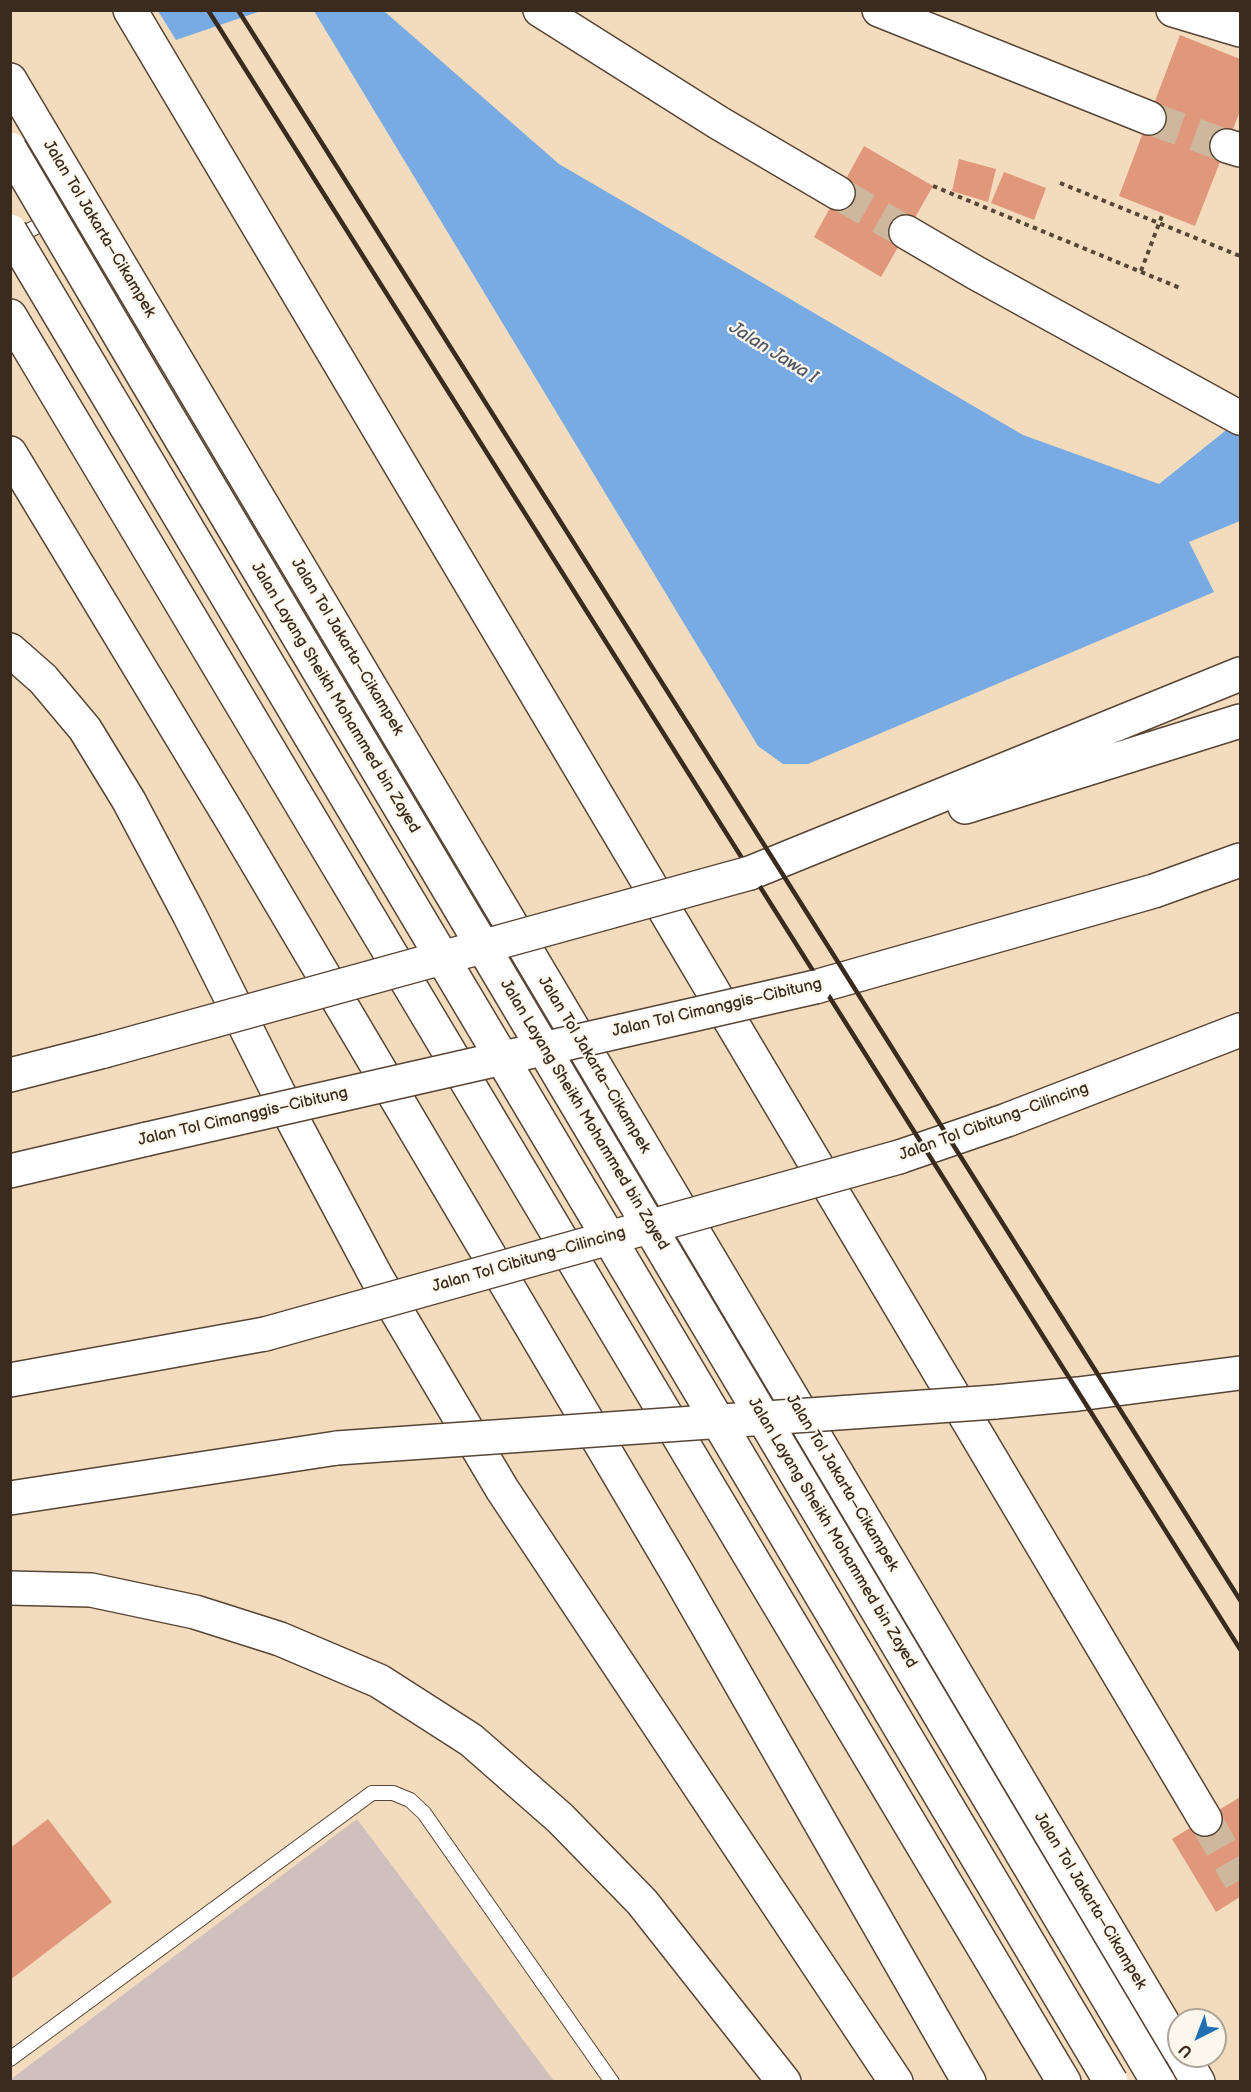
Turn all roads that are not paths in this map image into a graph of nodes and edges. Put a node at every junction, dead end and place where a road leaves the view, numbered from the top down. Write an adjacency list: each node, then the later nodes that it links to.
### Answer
1 (130, 10): 28 (highway)
2 (540, 10): 9 (highway)
3 (879, 10): 7 (highway)
4 (1173, 10): 5 (highway)
5 (1240, 30)
6 (10, 80): 29 (highway, Jalan Tol Jakarta–Cikampek)
7 (1149, 118)
8 (10, 148): 10 (highway, Jalan Layang Sheikh Mohammed bin Zayed, bridge)
9 (838, 193)
10 (52, 219): 12 (lane); 38 (highway, Jalan Layang Sheikh Mohammed bin Zayed, bridge)
11 (906, 232): 14 (highway)
12 (12, 234): 37 (highway, bridge)
13 (10, 316): 36 (highway)
14 (1233, 414)
15 (10, 453): 35 (highway)
16 (10, 650): 34 (highway)
17 (1240, 674): 20 (highway)
18 (1240, 721): 20 (highway)
19 (1240, 860): 23 (highway, Jalan Tol Cimanggis–Cibitung, bridge)
20 (751, 873): 22 (highway, bridge)
21 (1240, 1030): 25 (highway, Jalan Tol Cibitung–Cilincing, bridge)
22 (10, 1075)
23 (10, 1171)
24 (1240, 1373): 26 (highway, bridge)
25 (10, 1380)
26 (10, 1498)
27 (10, 1588): 33 (highway)
28 (1204, 1819)
29 (1167, 2030)
30 (10, 2059): 32 (lane)
31 (1190, 2068): 39 (highway)
32 (612, 2082)
33 (784, 2082)
34 (896, 2082)
35 (969, 2082)
36 (1064, 2082)
37 (1112, 2082)
38 (1158, 2082)
39 (1198, 2082)

